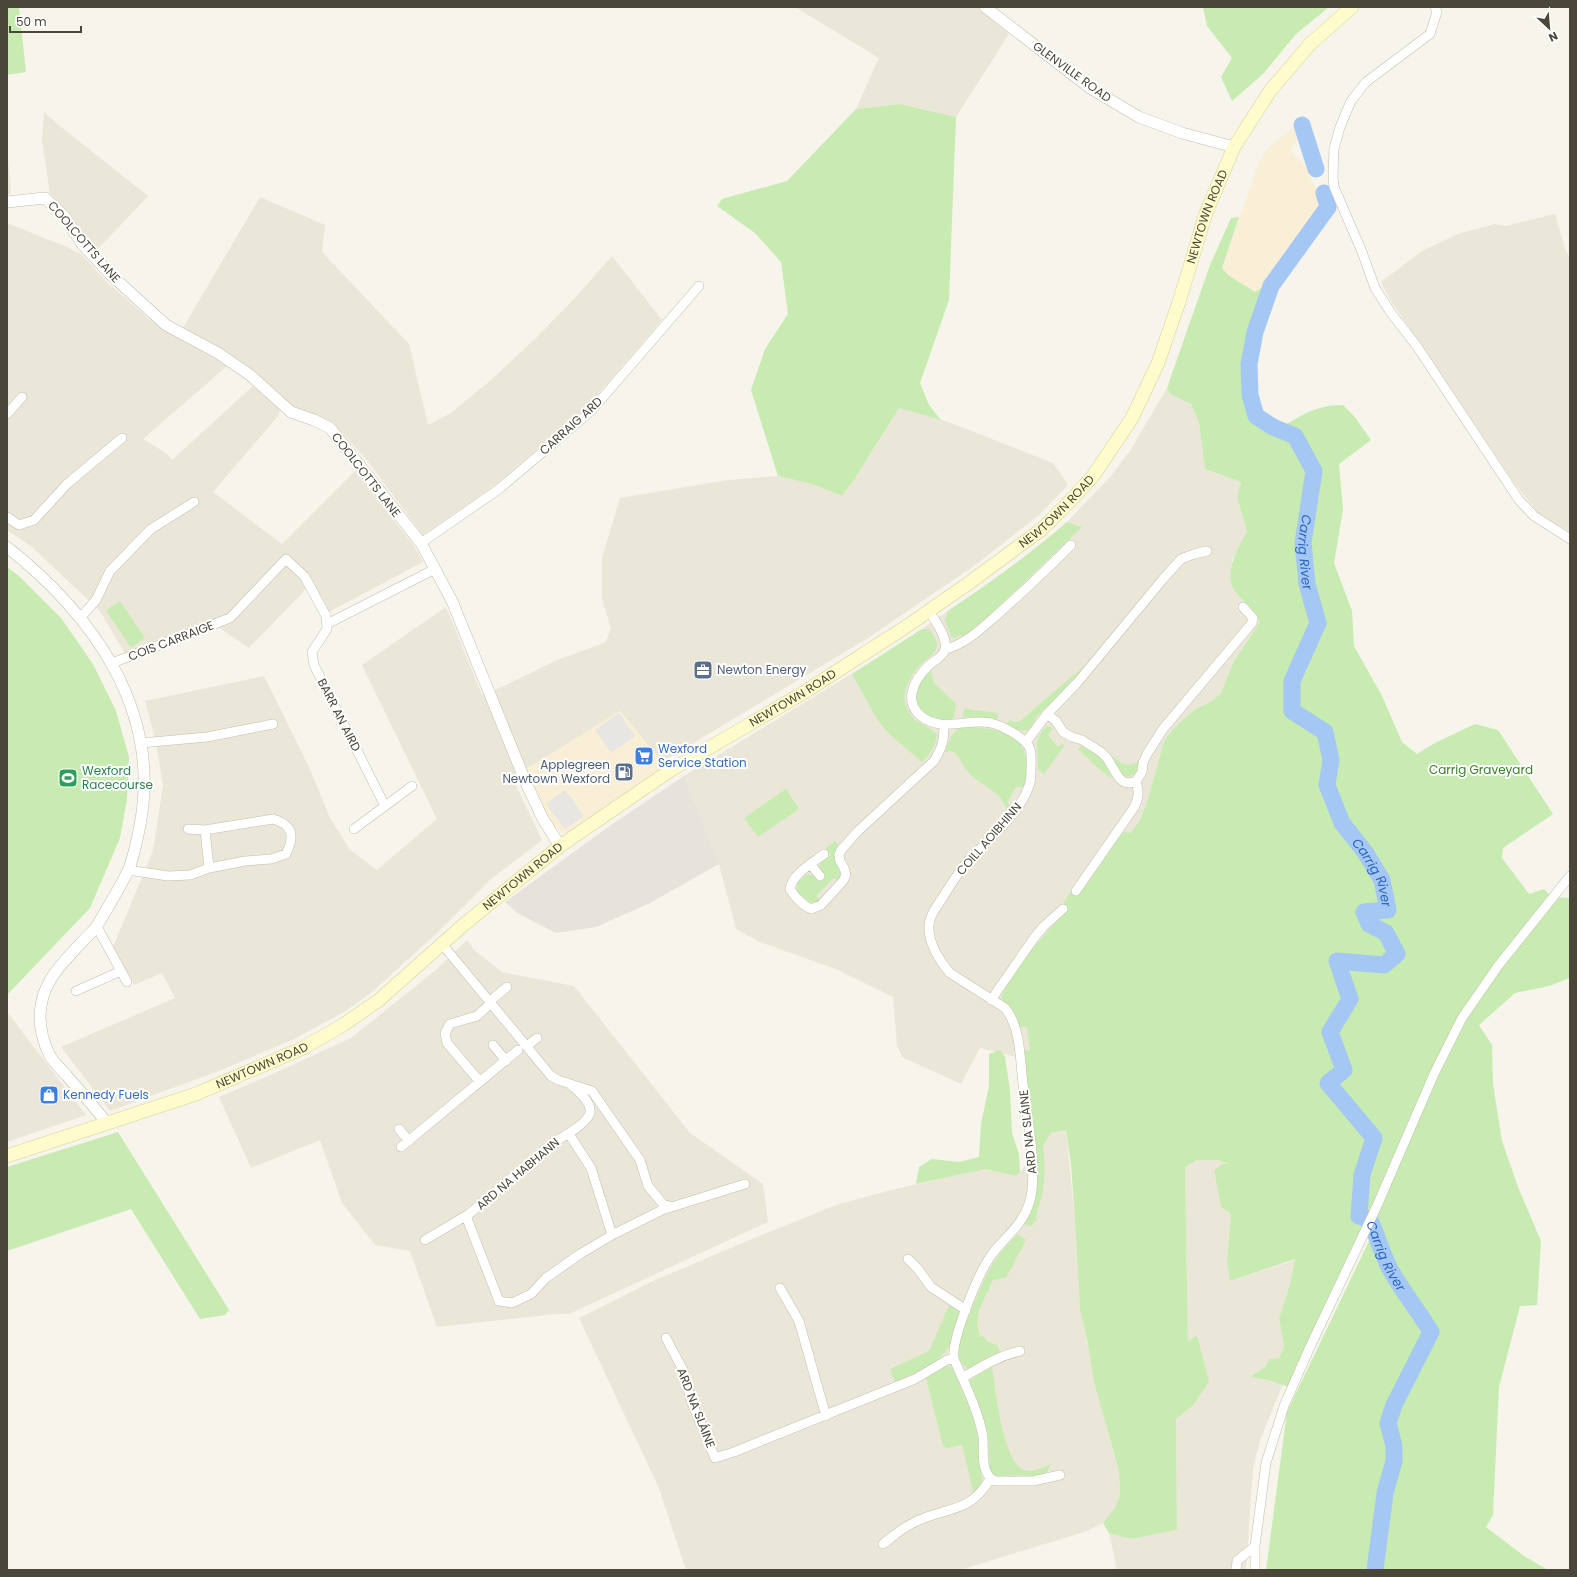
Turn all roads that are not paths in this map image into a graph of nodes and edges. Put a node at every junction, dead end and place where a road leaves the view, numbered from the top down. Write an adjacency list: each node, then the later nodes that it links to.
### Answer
1 (985, 7): 4 (street, GLENVILLE ROAD)
2 (1352, 7): 4 (main road, NEWTOWN ROAD)
3 (1435, 7): 12 (street)
4 (1234, 147): 19 (main road, NEWTOWN ROAD)
5 (7, 202): 13 (street, COOLCOTTS LANE)
6 (699, 286): 13 (street, CARRAIG ARD)
7 (22, 396): 8 (street)
8 (7, 414)
9 (122, 438): 11 (street)
10 (194, 502): 20 (street)
11 (7, 517)
12 (1570, 540)
13 (421, 543): 17 (street, COOLCOTTS LANE)
14 (1071, 546): 22 (street)
15 (7, 547): 20 (street)
16 (1207, 551): 24 (street)
17 (435, 569): 21 (street); 35 (street, COOLCOTTS LANE)
18 (1243, 607): 29 (street)
19 (929, 611): 22 (street); 35 (main road, NEWTOWN ROAD)
20 (81, 617): 23 (street)
21 (327, 624): 23 (street, COIS CARRAIGE); 31 (street, BARR AN AIRD)
22 (945, 649): 26 (street)
23 (112, 663): 27 (street)
24 (1047, 714): 28 (street); 29 (street)
25 (273, 724): 27 (street)
26 (944, 725): 28 (street); 37 (street)
27 (141, 742): 39 (street)
28 (1026, 742): 50 (street, COILL AOIBHINN)
29 (1136, 781): 42 (street)
30 (412, 786): 31 (street)
31 (385, 806): 33 (street)
32 (188, 829): 34 (street)
33 (354, 829)
34 (205, 830): 38 (street); 38 (street)
35 (560, 846): 45 (main road, NEWTOWN ROAD)
36 (824, 854): 37 (street)
37 (811, 865): 40 (street)
38 (209, 868): 39 (street)
39 (128, 870): 44 (street)
40 (820, 876)
41 (1570, 876): 81 (street)
42 (1076, 891)
43 (1063, 909): 50 (street)
44 (97, 927): 46 (street); 59 (street)
45 (442, 944): 51 (street, ARD NA HABHANN); 59 (main road, NEWTOWN ROAD)
46 (121, 971): 47 (street); 49 (street)
47 (127, 982)
48 (507, 987): 51 (street)
49 (76, 991)
50 (991, 1000): 56 (street, COILL AOIBHINN)
51 (491, 1002): 54 (street, ARD NA HABHANN); 57 (street)
52 (537, 1038): 54 (street)
53 (492, 1045): 55 (street)
54 (523, 1048): 55 (street); 58 (street, ARD NA HABHANN)
55 (506, 1061): 57 (street)
56 (1022, 1079): 72 (street, ARD NA SLÁINE)
57 (480, 1082): 62 (street)
58 (568, 1083): 61 (street, ARD NA HABHANN); 66 (street, ARD NA HABHANN)
59 (107, 1123): 64 (main road, NEWTOWN ROAD)
60 (399, 1129): 62 (street)
61 (569, 1134): 67 (street, ARD NA HABHANN); 68 (street, ARD NA HABHANN)
62 (409, 1141): 63 (street)
63 (401, 1147)
64 (7, 1156)
65 (745, 1184): 66 (street, ARD NA HABHANN)
66 (670, 1207): 68 (street, ARD NA HABHANN)
67 (466, 1216): 68 (street, ARD NA HABHANN); 69 (street, ARD NA HABHANN)
68 (612, 1235)
69 (425, 1240)
70 (908, 1259): 72 (street)
71 (780, 1288): 77 (street)
72 (966, 1310): 75 (street, ARD NA SLÁINE)
73 (666, 1338): 77 (street, ARD NA SLÁINE)
74 (1020, 1352): 76 (street)
75 (954, 1359): 76 (street); 77 (street, ARD NA SLÁINE)
76 (962, 1378): 79 (street)
77 (826, 1416)
78 (1060, 1475): 79 (street)
79 (990, 1479): 80 (street)
80 (883, 1544)
81 (1255, 1546): 82 (street); 83 (street)
82 (1236, 1570)
83 (1255, 1570)

